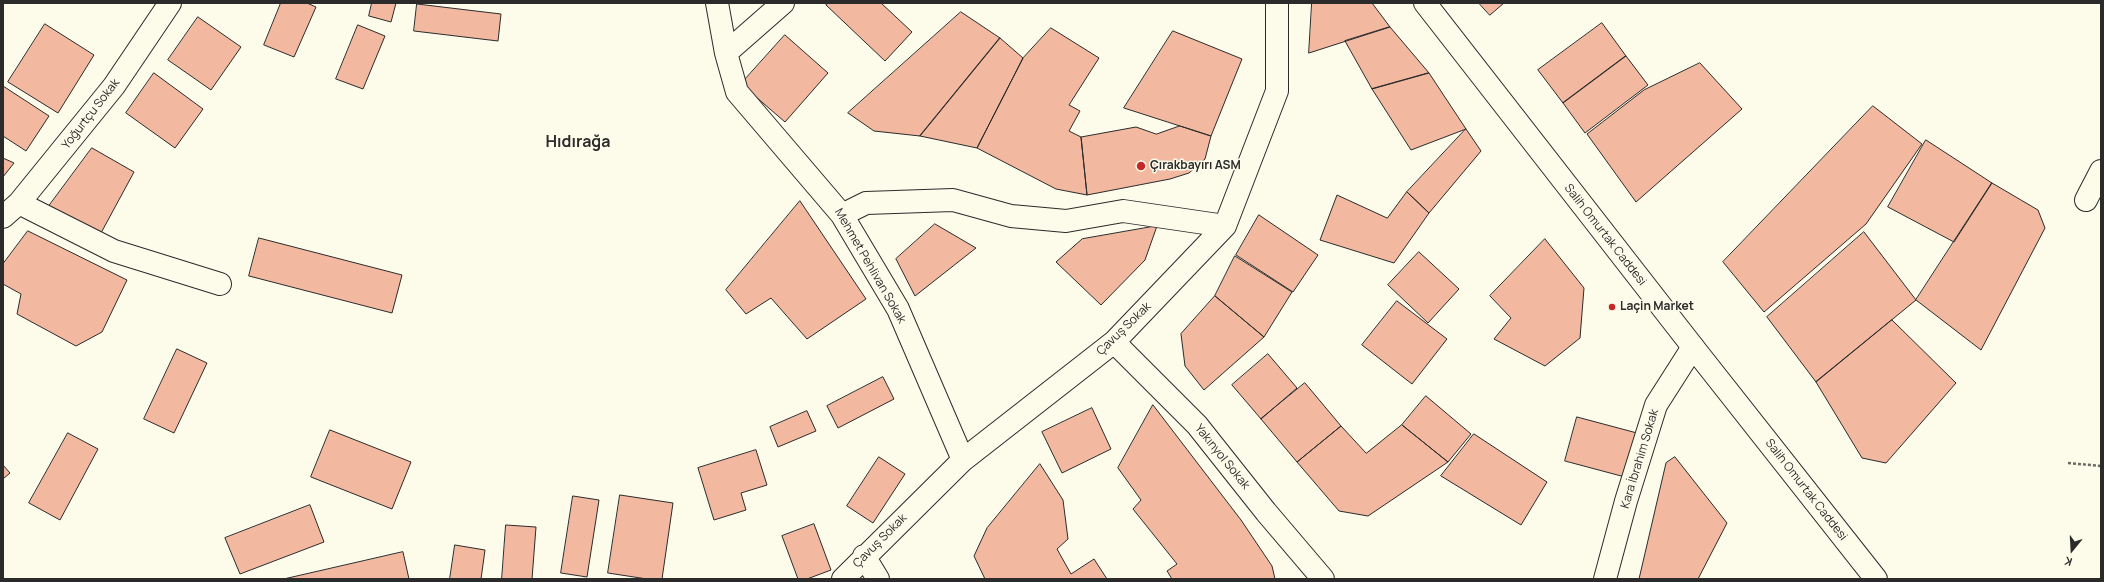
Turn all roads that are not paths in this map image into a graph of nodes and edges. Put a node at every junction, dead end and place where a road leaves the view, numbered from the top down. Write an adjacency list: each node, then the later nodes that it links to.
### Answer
1 (170, 3): 9 (street, Yoğurtçu Sokak)
2 (717, 3): 6 (street, Mehmet Pehlivan Sokak)
3 (783, 3): 6 (street)
4 (1277, 3): 12 (street, Çavuş Sokak)
5 (1425, 3): 15 (street, Salih Omurtak Caddesi)
6 (726, 53): 10 (street, Mehmet Pehlivan Sokak)
7 (2101, 170): 8 (street)
8 (2086, 200)
9 (19, 203): 11 (street, Yoğurtçu Sokak); 13 (street)
10 (842, 215): 12 (street); 16 (street, Mehmet Pehlivan Sokak)
11 (3, 217)
12 (1225, 226): 14 (street, Çavuş Sokak)
13 (220, 284)
14 (1114, 342): 16 (street, Çavuş Sokak); 20 (street, Yakınyol Sokak)
15 (1693, 347): 21 (street, Kara İbrahim Sokak); 22 (street, Salih Omurtak Caddesi)
16 (963, 460): 17 (street, Çavuş Sokak)
17 (864, 556): 18 (street, Çavuş Sokak); 19 (street)
18 (843, 579)
19 (878, 579)
20 (1323, 579)
21 (1605, 579)
22 (1876, 579)

